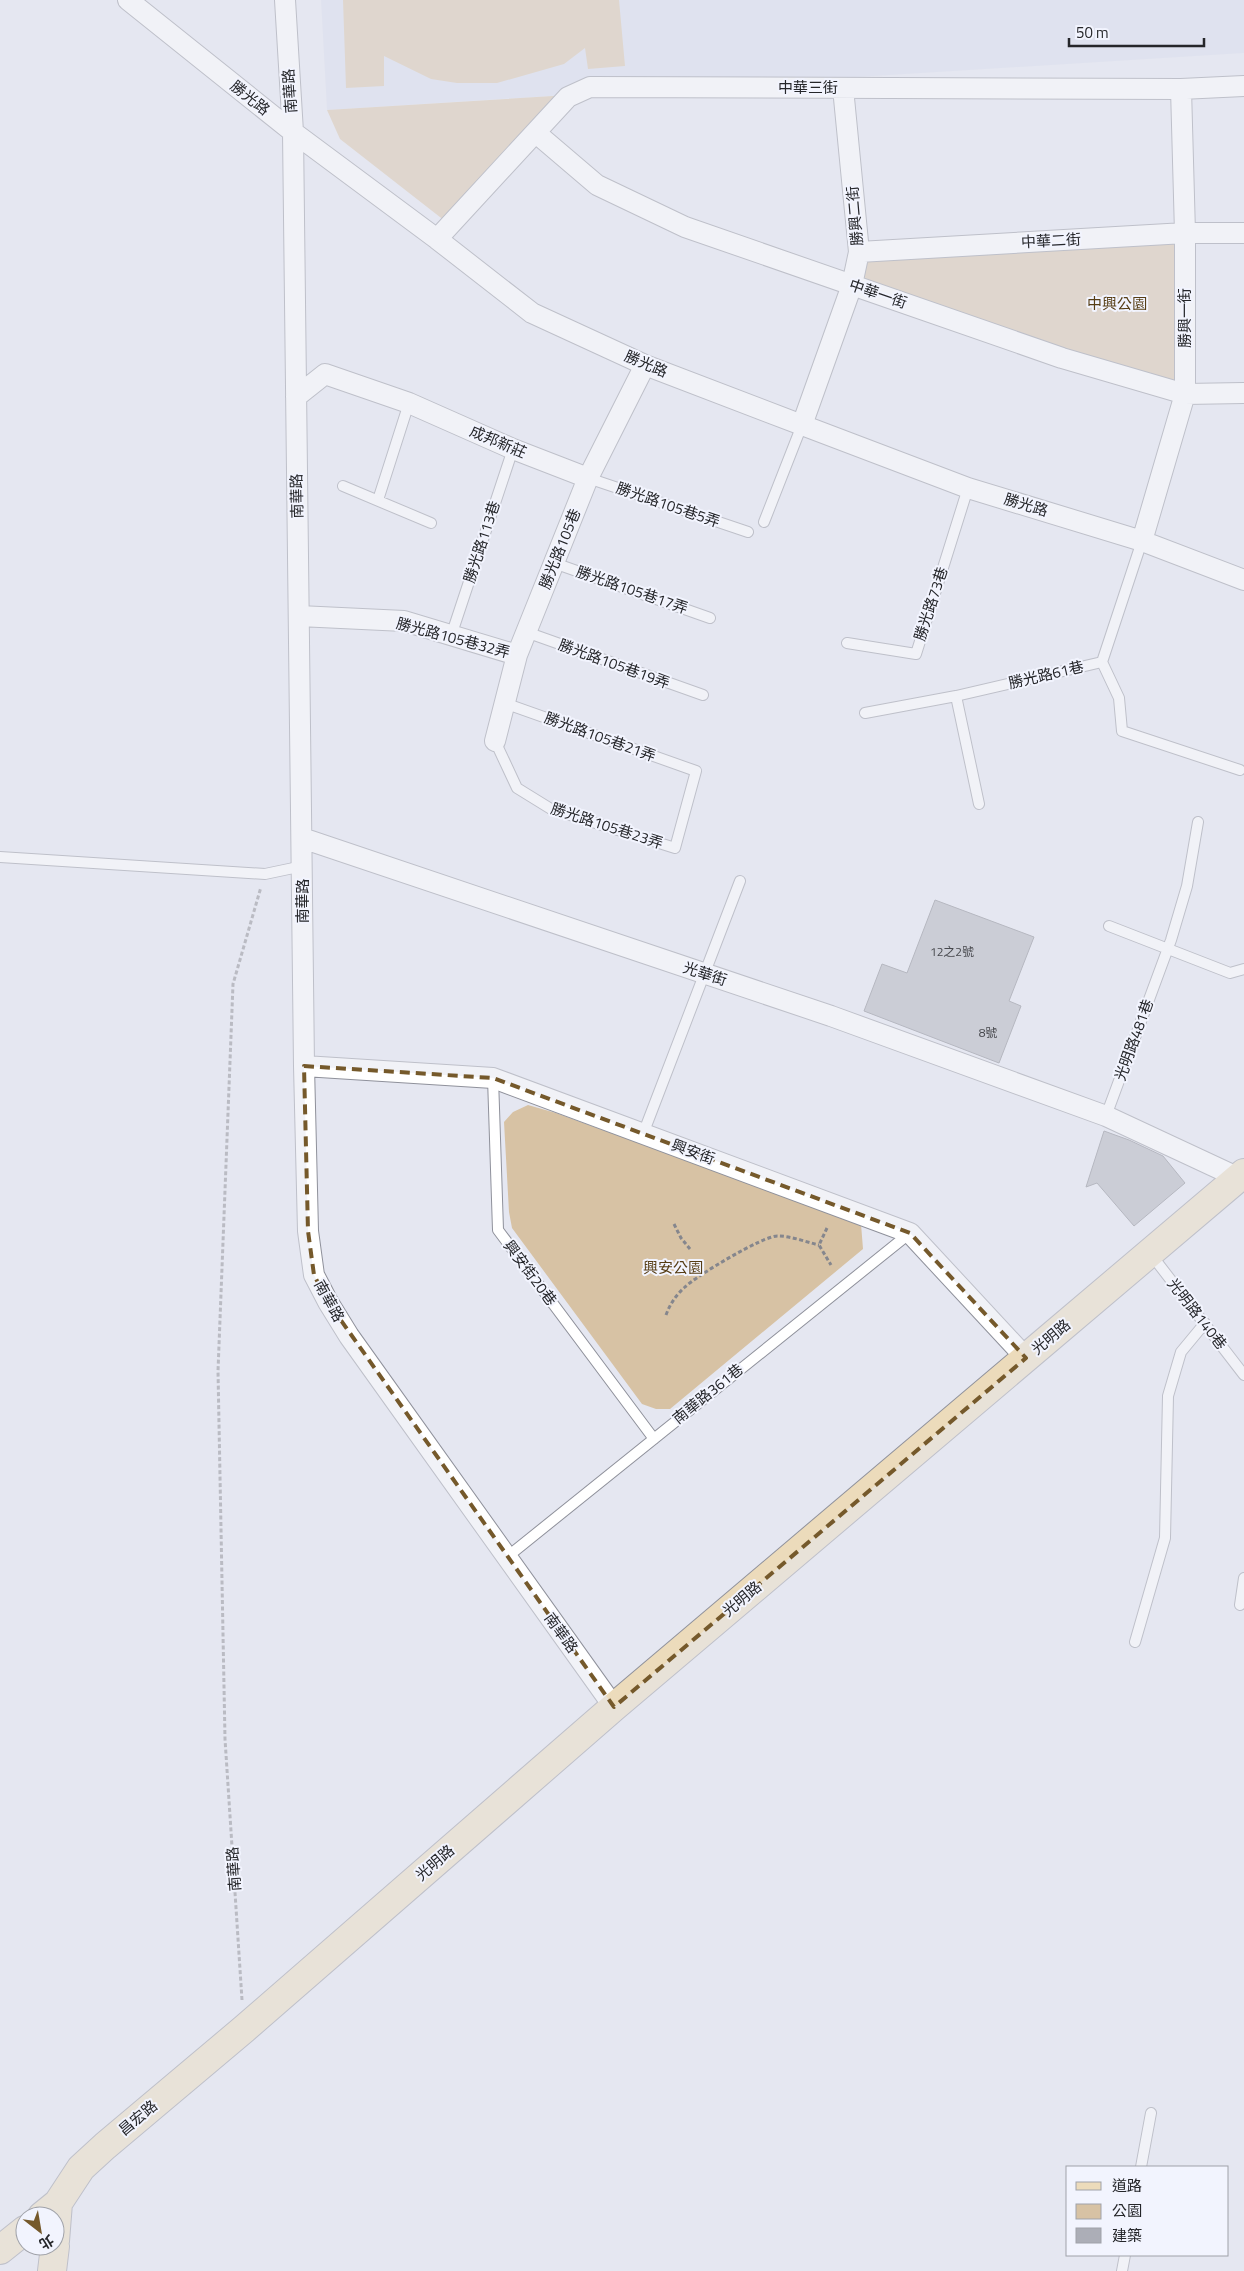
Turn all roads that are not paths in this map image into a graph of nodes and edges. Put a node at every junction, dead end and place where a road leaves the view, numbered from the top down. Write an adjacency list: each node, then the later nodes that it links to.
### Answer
1 (128, 0): 6 (street, 勝光路)
2 (285, 0): 6 (street, 南華路)
3 (1244, 86): 5 (street, 中華三街)
4 (843, 88): 5 (street, 中華三街); 7 (street, 中華三街); 11 (street, 勝興二街)
5 (1181, 89): 8 (street, 勝興一街)
6 (293, 132): 10 (street, 勝光路); 16 (street, 南華路)
7 (536, 133): 10 (street, 中華三街); 12 (street, 中華一街)
8 (1186, 233): 9 (street, 中華二街); 11 (street, 中華二街); 15 (street, 勝興一街)
9 (1244, 233)
10 (438, 240): 13 (street, 勝光路)
11 (859, 252): 12 (street, 勝興二街)
12 (852, 286): 15 (street, 中華一街); 18 (street, 勝興二街)
13 (645, 365): 18 (street, 勝光路); 20 (street, 勝光路105巷)
14 (1244, 393): 15 (street, 中華一街)
15 (1185, 394): 27 (street, 勝興一街)
16 (296, 397): 17 (street, 成邦新莊); 30 (street, 南華路)
17 (409, 403): 19 (street, 成邦新莊); 23 (lane)
18 (802, 426): 22 (street, 勝光路); 25 (lane)
19 (513, 449): 20 (street, 成邦新莊); 33 (lane, 勝光路113巷)
20 (588, 478): 26 (lane, 勝光路105巷5弄); 28 (street, 勝光路105巷)
21 (342, 486): 23 (lane)
22 (968, 488): 27 (street, 勝光路); 34 (lane, 勝光路73巷)
23 (378, 500): 24 (lane)
24 (431, 522)
25 (764, 522)
26 (748, 532)
27 (1142, 541): 29 (street, 勝光路); 36 (lane, 勝光路61巷)
28 (554, 563): 31 (lane, 勝光路105巷17弄); 32 (street, 勝光路105巷)
29 (1244, 580)
30 (299, 616): 33 (street, 勝光路105巷32弄); 46 (street, 南華路)
31 (710, 618)
32 (526, 632): 35 (street, 勝光路105巷); 37 (lane, 勝光路105巷19弄)
33 (451, 636): 35 (street, 勝光路105巷32弄)
34 (847, 643)
35 (517, 655): 39 (street, 勝光路105巷)
36 (1102, 662): 38 (lane, 勝光路61巷); 42 (lane)
37 (703, 695)
38 (956, 696): 40 (lane, 勝光路61巷); 44 (lane)
39 (504, 703): 41 (street, 勝光路105巷); 43 (lane, 勝光路105巷21弄)
40 (865, 713)
41 (495, 740): 43 (lane, 勝光路105巷23弄)
42 (1240, 770)
43 (696, 771)
44 (979, 804)
45 (1198, 822): 51 (lane, 光明路481巷)
46 (302, 838): 48 (street, 南華路); 53 (street, 光華街)
47 (0, 857): 48 (lane)
48 (303, 866): 54 (street, 南華路)
49 (740, 881): 53 (lane)
50 (1109, 926): 51 (lane)
51 (1168, 949): 52 (lane); 56 (lane, 光明路481巷)
52 (1244, 968)
53 (704, 974): 56 (street, 光華街); 57 (lane)
54 (304, 1066): 55 (street, 興安街); 65 (street, 南華路)
55 (493, 1078): 57 (street, 興安街); 64 (lane, 興安街20巷)
56 (1106, 1116): 58 (street)
57 (643, 1134): 59 (street, 興安街)
58 (1241, 1176): 60 (main road, 光明路)
59 (910, 1233): 62 (street, 興安街); 64 (lane, 南華路361巷)
60 (1149, 1252): 61 (lane, 光明路140巷); 62 (main road, 光明路)
61 (1205, 1323): 63 (lane, 光明路140巷); 68 (lane)
62 (1026, 1358): 69 (main road, 光明路)
63 (1244, 1376)
64 (654, 1439): 65 (lane, 南華路361巷)
65 (507, 1557): 69 (street, 南華路)
66 (1244, 1578): 67 (lane)
67 (1240, 1605)
68 (1135, 1642)
69 (614, 1707): 70 (main road, 光明路)
70 (244, 2029): 73 (main road, 昌宏路)
71 (1151, 2113): 72 (lane)
72 (1141, 2166)
73 (52, 2206)
74 (15, 2238): 75 (main road)
75 (0, 2250)
76 (53, 2256): 78 (main road)
77 (1125, 2256): 79 (lane)
78 (52, 2271)
79 (1122, 2271)

